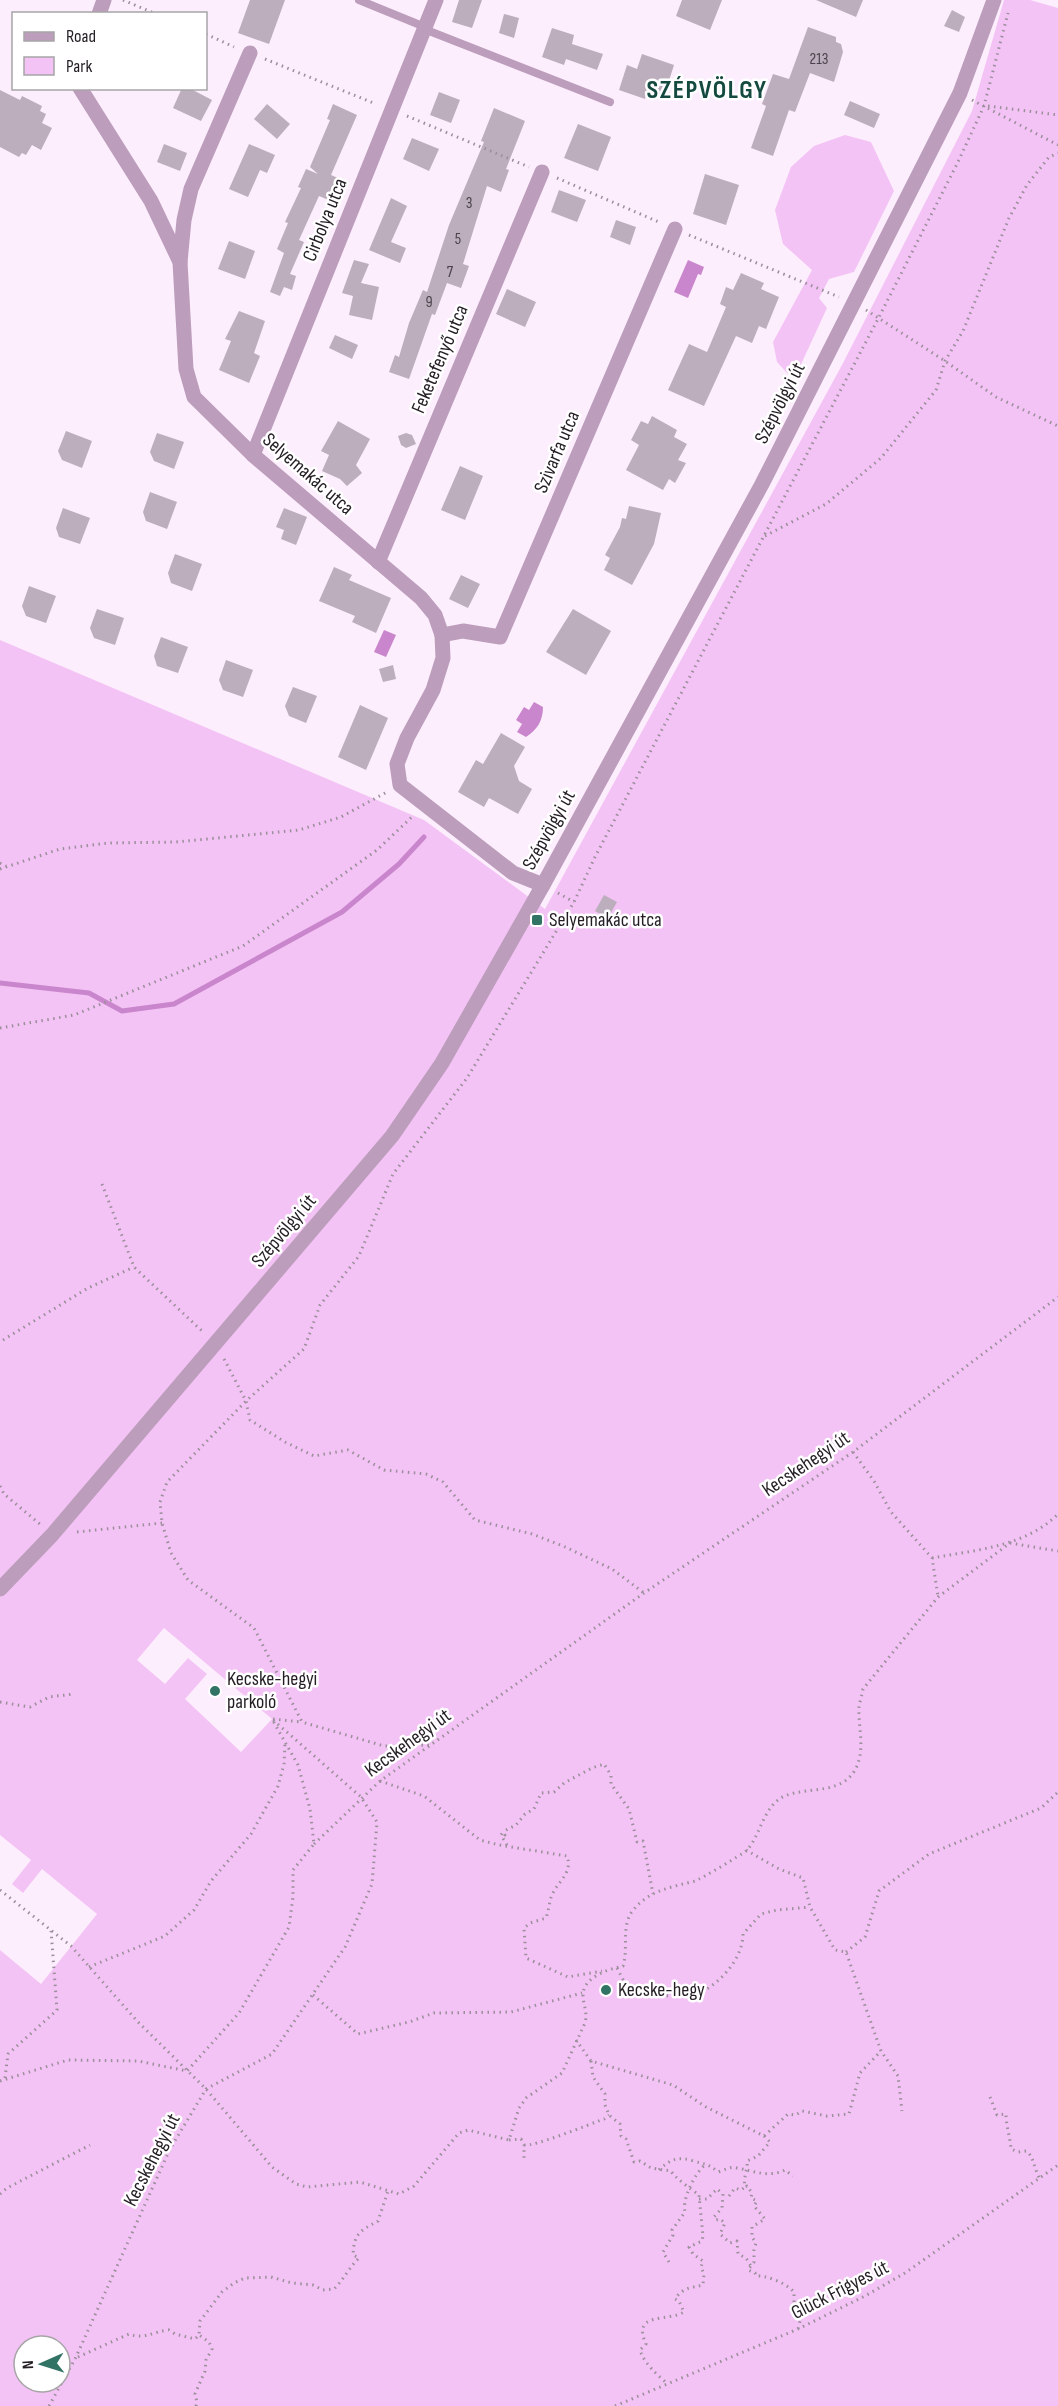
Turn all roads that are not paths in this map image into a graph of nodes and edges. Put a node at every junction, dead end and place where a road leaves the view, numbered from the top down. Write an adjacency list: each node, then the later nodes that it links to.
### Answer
1 (359, 0): 4 (lane)
2 (436, 0): 4 (street, Cirbolya utca)
3 (993, 0): 14 (street, Szépvölgyi út)
4 (424, 28): 7 (lane); 11 (street, Cirbolya utca)
5 (250, 53): 10 (street)
6 (81, 90): 10 (street, Selyemakác utca)
7 (610, 102)
8 (542, 172): 12 (street, Feketefenyő utca)
9 (675, 229): 13 (street, Szivarfa utca)
10 (180, 262): 11 (street, Selyemakác utca)
11 (253, 455): 12 (street, Selyemakác utca)
12 (378, 562): 13 (street, Selyemakác utca)
13 (442, 634): 14 (street, Selyemakác utca)
14 (543, 885): 15 (street, Szépvölgyi út)
15 (0, 1588)

